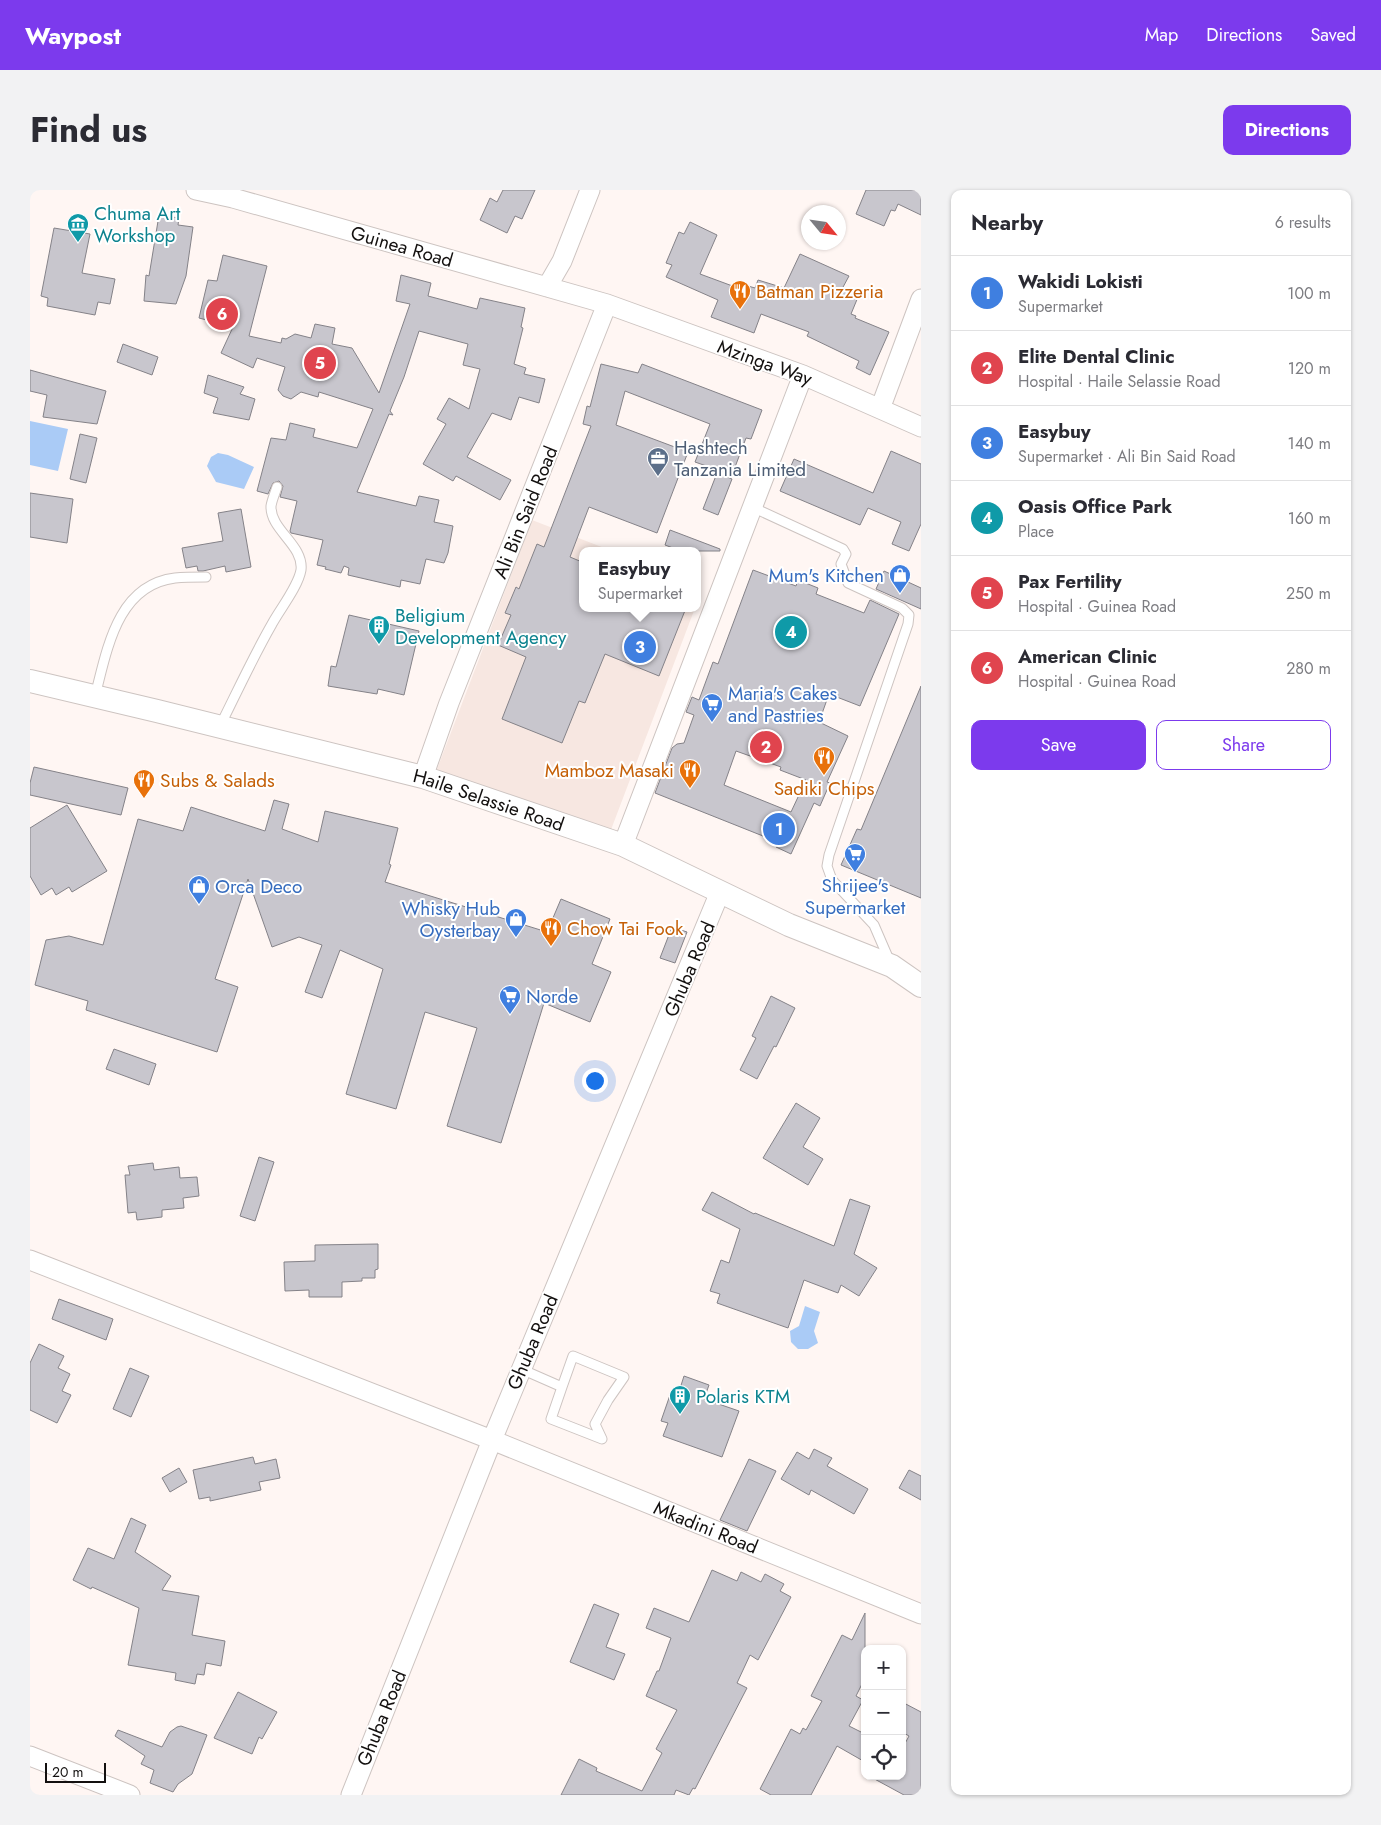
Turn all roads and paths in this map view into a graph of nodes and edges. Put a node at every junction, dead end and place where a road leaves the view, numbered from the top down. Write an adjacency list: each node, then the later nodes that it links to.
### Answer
1 (196, 190): 3 (street, Guinea Road)
2 (590, 190): 3 (street)
3 (547, 287): 5 (street, Guinea Road)
4 (921, 299): 7 (street)
5 (606, 304): 6 (street, Mzinga Way); 15 (street, Ali Bin Said Road)
6 (803, 375): 7 (street, Mzinga Way); 10 (street)
7 (880, 409): 8 (street, Mzinga Way)
8 (921, 427)
9 (277, 487): 14 (lane)
10 (752, 507): 16 (street); 18 (lane)
11 (206, 577): 13 (lane)
12 (30, 682): 13 (street, Haile Selassie Road)
13 (95, 696): 14 (street, Haile Selassie Road)
14 (220, 726): 15 (street, Haile Selassie Road)
15 (424, 777): 16 (street, Haile Selassie Road)
16 (623, 845): 17 (street, Haile Selassie Road)
17 (720, 892): 18 (street, Haile Selassie Road); 21 (street, Ghuba Road)
18 (892, 966): 19 (street, Haile Selassie Road)
19 (921, 986)
20 (30, 1260): 23 (street, Mkadini Road)
21 (521, 1369): 22 (lane); 23 (street, Ghuba Road)
22 (562, 1387): 22 (lane)
23 (492, 1440): 24 (street, Mkadini Road); 27 (street, Ghuba Road)
24 (921, 1614)
25 (30, 1756): 26 (street)
26 (130, 1795)
27 (350, 1795)

